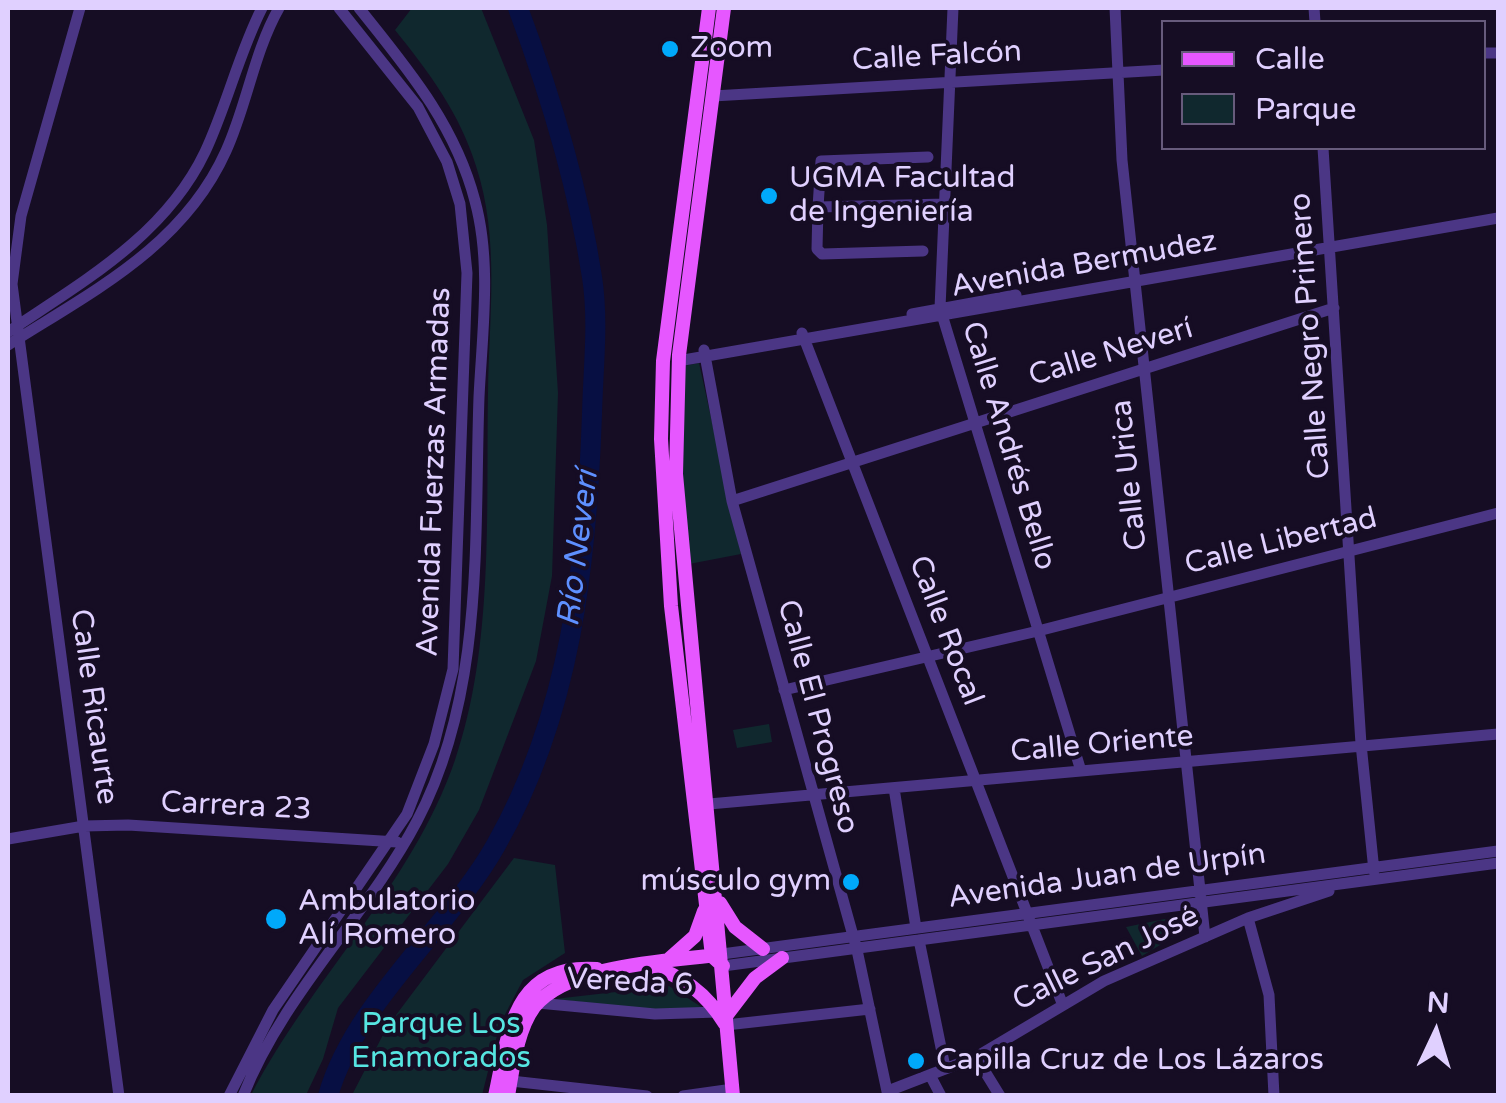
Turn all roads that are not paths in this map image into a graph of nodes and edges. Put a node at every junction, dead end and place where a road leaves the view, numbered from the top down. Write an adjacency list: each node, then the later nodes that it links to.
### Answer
1 (80, 8): 19 (street, Calle Ricaurte)
2 (262, 8): 25 (street)
3 (278, 8): 25 (street)
4 (339, 8): 49 (street, Avenida Fuerzas Armadas)
5 (359, 8): 49 (street, Avenida Fuerzas Armadas)
6 (709, 8): 55 (main road)
7 (724, 8): 13 (main road)
8 (952, 8): 12 (street, Calle Andrés Bello)
9 (1115, 8): 11 (street, Calle Urica)
10 (1161, 70): 11 (street, Calle Falcón)
11 (1115, 73): 12 (street, Calle Falcón); 22 (street, Calle Urica)
12 (949, 80): 13 (street, Calle Falcón); 16 (street, Calle Andrés Bello)
13 (712, 96): 28 (main road)
14 (1323, 150): 20 (street, Calle Negro Primero)
15 (928, 157): 17 (street)
16 (946, 204): 17 (street); 24 (street, Calle Andrés Bello)
17 (818, 207): 21 (street)
18 (1498, 215): 20 (street, Avenida Bermudez)
19 (12, 232): 25 (street, Calle Ricaurte)
20 (1330, 242): 22 (street, Avenida Bermudez); 23 (street, Calle Negro Primero)
21 (923, 251)
22 (1134, 278): 24 (street, Avenida Bermudez); 29 (street, Calle Urica)
23 (1334, 308): 29 (street, Calle Neverí); 34 (street, Calle Negro Primero)
24 (941, 312): 26 (street, Avenida Bermudez); 30 (street, Calle Andrés Bello)
25 (12, 336): 47 (street, Calle Ricaurte)
26 (803, 336): 27 (street, Avenida Bermudez); 31 (street, Calle Rocal)
27 (704, 353): 28 (street, Avenida Bermudez); 32 (street, Calle El Progreso)
28 (678, 358): 46 (main road)
29 (1143, 370): 30 (street, Calle Neverí); 35 (street, Calle Urica)
30 (974, 423): 31 (street, Calle Neverí); 36 (street, Calle Andrés Bello)
31 (853, 461): 32 (street, Calle Neverí); 37 (street, Calle Rocal)
32 (732, 501): 38 (street, Calle El Progreso)
33 (1498, 514): 34 (street, Calle Libertad)
34 (1351, 550): 35 (street, Calle Libertad); 40 (street, Calle Negro Primero)
35 (1168, 597): 36 (street, Calle Libertad); 41 (street, Calle Urica)
36 (1038, 631): 37 (street, Calle Libertad); 42 (street, Calle Andrés Bello)
37 (930, 655): 38 (street, Calle Libertad); 43 (street, Calle Rocal)
38 (784, 690): 45 (street, Calle El Progreso)
39 (1498, 734): 40 (street, Calle Oriente)
40 (1360, 744): 41 (street, Calle Oriente); 52 (street, Calle Negro Primero)
41 (1183, 764): 42 (street, Calle Oriente); 54 (street, Calle Urica)
42 (1081, 771): 43 (street, Calle Oriente)
43 (975, 782): 44 (street, Calle Oriente); 58 (street, Calle Rocal)
44 (894, 788): 45 (street, Calle Oriente); 59 (street)
45 (812, 795): 46 (street, Calle Oriente); 61 (street, Calle El Progreso)
46 (710, 804): 55 (main road)
47 (84, 826): 48 (street, Carrera 23); 49 (street, Carrera 23); 78 (street, Calle Ricaurte)
48 (8, 839)
49 (397, 842): 79 (street, Avenida Fuerzas Armadas); 80 (street, Avenida Fuerzas Armadas)
50 (1498, 851): 52 (street, Avenida Juan de Urpín)
51 (1498, 863): 52 (street, Avenida Juan de Urpín)
52 (1374, 874): 53 (street, Avenida Juan de Urpín); 54 (street, Avenida Juan de Urpín)
53 (1352, 883): 56 (street, Avenida Juan de Urpín); 57 (street, Calle San José)
54 (1198, 888): 56 (street, Calle Urica); 58 (street, Avenida Juan de Urpín)
55 (711, 896): 62 (main road); 64 (main road); 65 (main road)
56 (1200, 902): 58 (street, Avenida Juan de Urpín); 60 (street, Calle Urica)
57 (1248, 918): 60 (street, Calle San José); 86 (street)
58 (1028, 919): 59 (street, Avenida Juan de Urpín); 69 (street, Calle Rocal)
59 (918, 934): 61 (street, Avenida Juan de Urpín); 73 (street)
60 (1205, 937): 69 (street, Calle San José)
61 (855, 944): 62 (street, Avenida Juan de Urpín); 63 (street, Avenida Juan de Urpín); 70 (street, Calle El Progreso)
62 (763, 949): 64 (street, Avenida Juan de Urpín)
63 (782, 958): 64 (street, Avenida Juan de Urpín); 71 (main road)
64 (719, 959): 65 (main road); 71 (main road)
65 (663, 963): 66 (main road)
66 (647, 965): 67 (main road); 71 (main road)
67 (608, 970): 68 (main road); 81 (main road)
68 (538, 1002): 71 (street, Vereda 6); 75 (main road)
69 (1062, 1003): 72 (street, Calle San José)
70 (870, 1009): 71 (street, Vereda 6); 77 (street, Calle El Progreso)
71 (723, 1018): 76 (main road)
72 (976, 1056): 73 (street, Calle San José); 85 (street)
73 (945, 1066): 74 (street, Calle San José)
74 (930, 1075): 77 (street, Calle San José); 84 (street)
75 (510, 1088): 82 (street)
76 (733, 1092): 83 (street)
77 (888, 1093)
78 (119, 1096)
79 (229, 1096)
80 (243, 1096)
81 (496, 1096)
82 (647, 1096)
83 (682, 1096)
84 (941, 1096)
85 (1000, 1096)
86 (1274, 1096)

